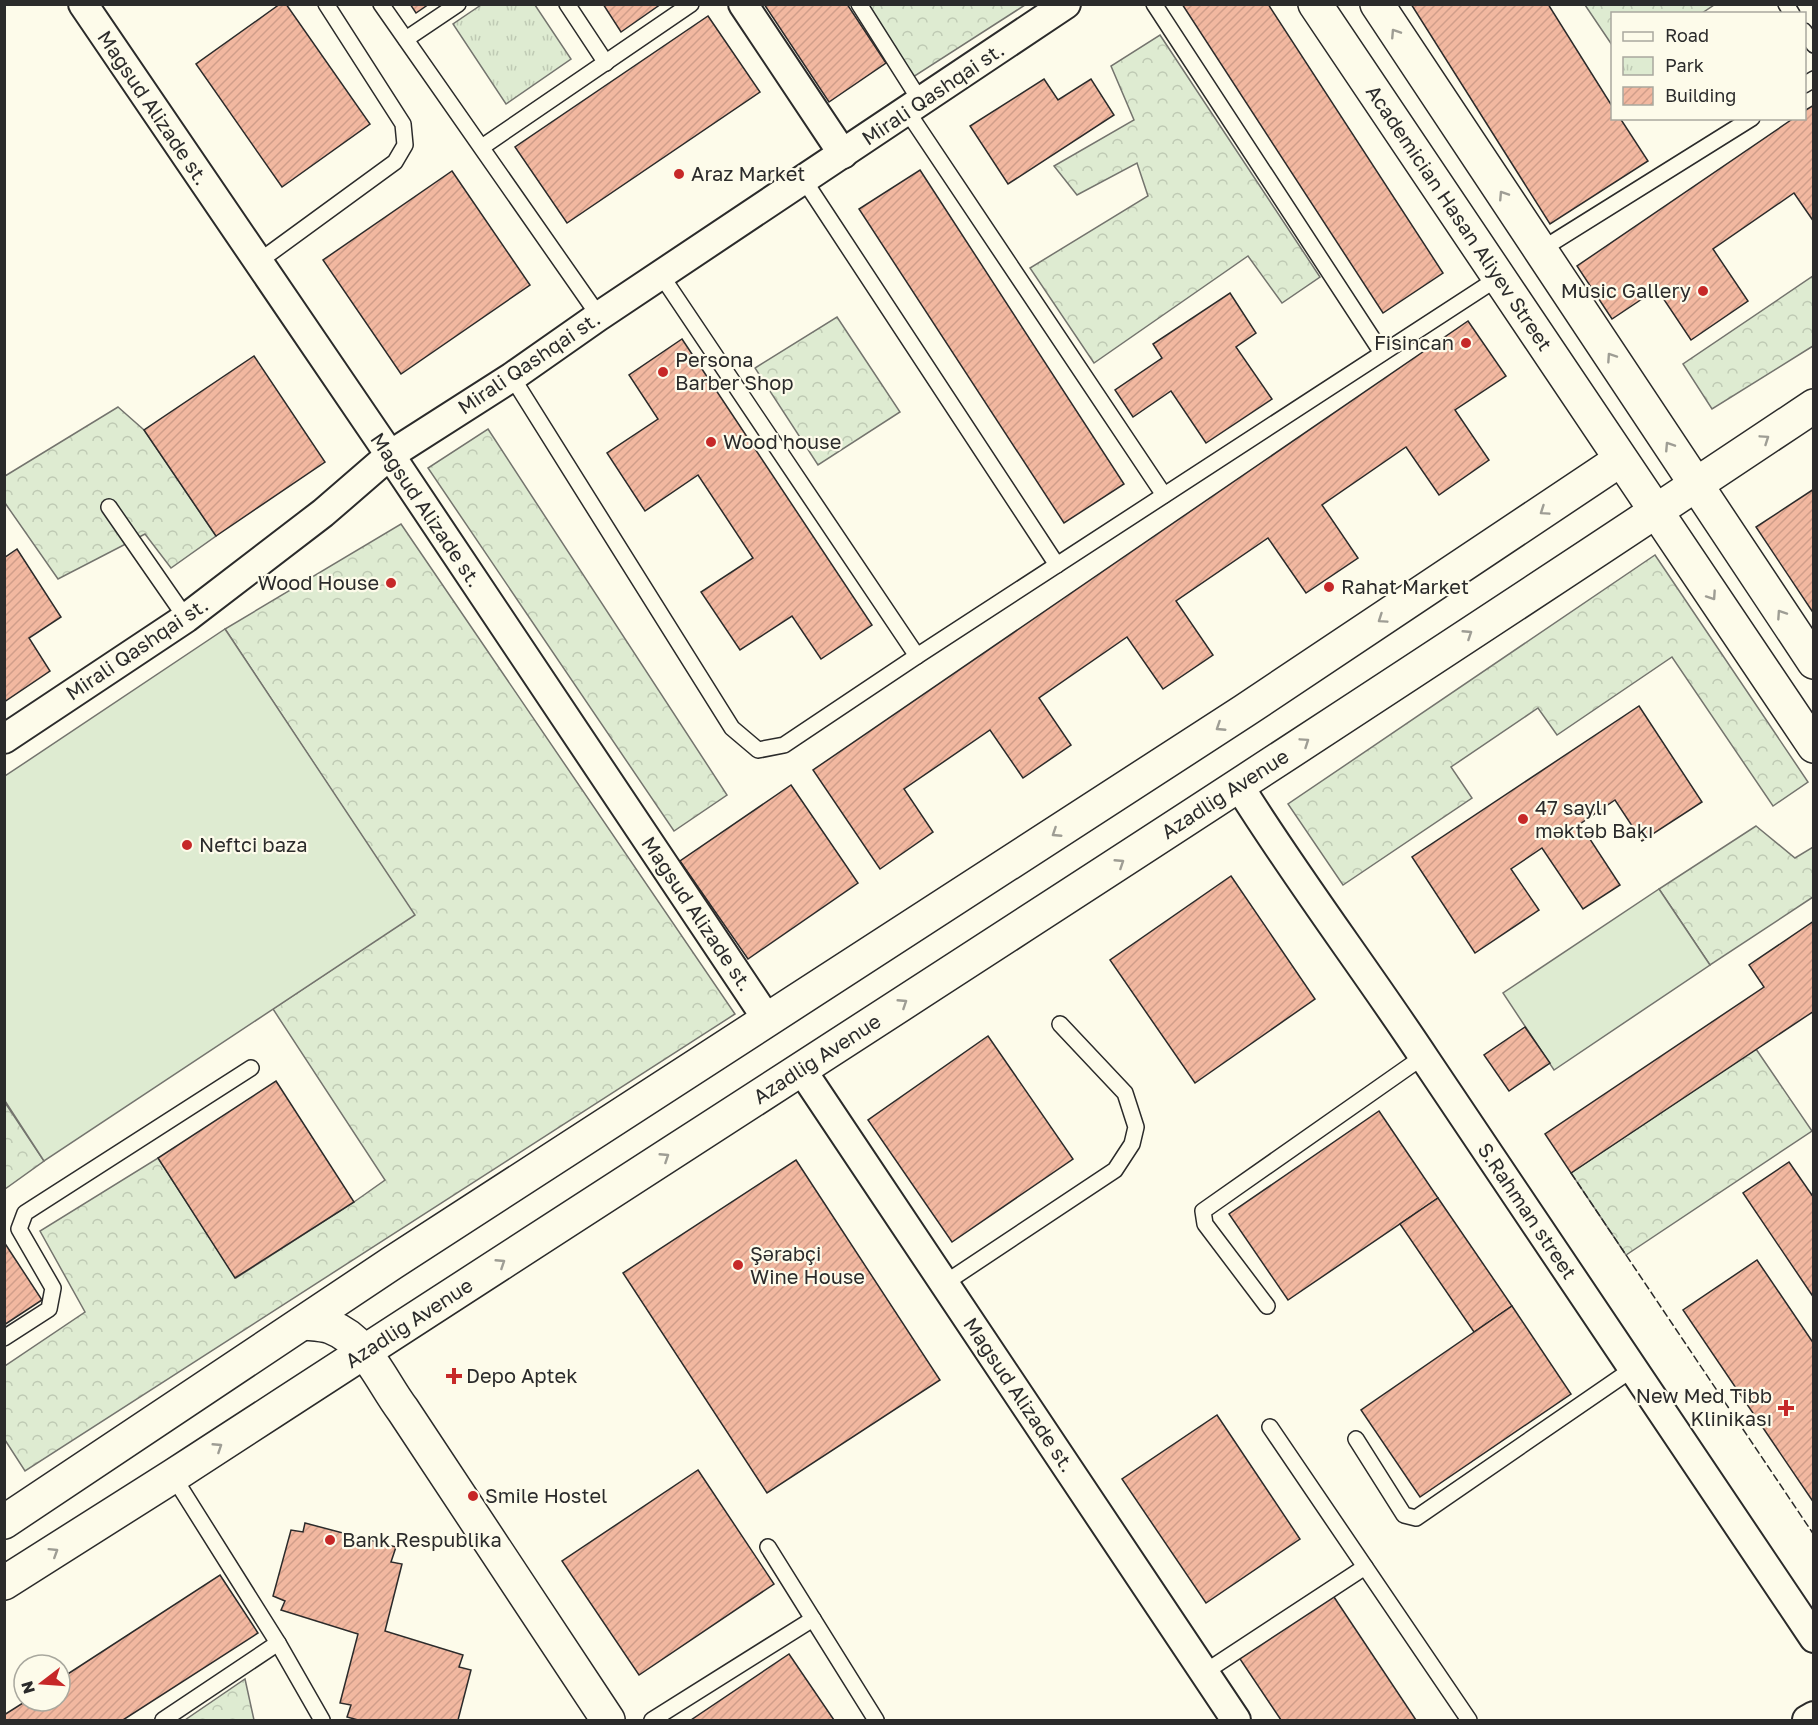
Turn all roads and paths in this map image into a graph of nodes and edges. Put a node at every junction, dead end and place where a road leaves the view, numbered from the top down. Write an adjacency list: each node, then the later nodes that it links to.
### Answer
1 (83, 4): 21 (street, Magsud Alizade st.)
2 (326, 4): 21 (lane)
3 (381, 4): 13 (lane)
4 (458, 4): 13 (lane)
5 (567, 4): 14 (lane)
6 (691, 4): 14 (lane)
7 (743, 4): 18 (street)
8 (859, 4): 15 (lane)
9 (1066, 4): 15 (street, Mirali Qashqai st.)
10 (1154, 4): 25 (lane)
11 (1315, 4): 23 (main road, Academician Hasan Aliyev Street)
12 (1377, 4): 20 (main road, one-way to 12)
13 (406, 39): 17 (lane)
14 (606, 63): 17 (lane)
15 (914, 106): 18 (street, Mirali Qashqai st.); 31 (lane)
16 (1749, 120): 20 (lane)
17 (482, 147): 24 (lane)
18 (843, 154): 19 (street, Mirali Qashqai st.)
19 (804, 180): 22 (street, Mirali Qashqai st.); 34 (lane)
20 (1539, 250): 30 (main road, one-way to 20)
21 (258, 262): 28 (street, Magsud Alizade st.)
22 (661, 275): 24 (street, Mirali Qashqai st.); 36 (lane)
23 (1498, 278): 25 (lane); 29 (main road, Academician Hasan Aliyev Street)
24 (599, 316): 26 (street, Mirali Qashqai st.)
25 (1382, 353): 31 (lane)
26 (512, 376): 28 (street, Mirali Qashqai st.); 36 (lane)
27 (1814, 406): 30 (main road, one-way to 27)
28 (390, 455): 35 (street, Mirali Qashqai st.); 41 (street, Magsud Alizade st.)
29 (1620, 460): 33 (main road, Academician Hasan Aliyev Street); 41 (main road, one-way to 41)
30 (1706, 478): 33 (main road, Azadlig Avenue); 37 (main road, one-way to 30)
31 (1164, 495): 34 (lane)
32 (109, 507): 35 (lane)
33 (1655, 513): 39 (main road, Academician Hasan Aliyev Street, one-way to 39); 40 (main road, Azadlig Avenue, one-way to 33)
34 (1057, 565): 36 (lane)
35 (186, 618): 38 (street, Mirali Qashqai st.)
36 (917, 656)
37 (1814, 662)
38 (4, 739)
39 (1814, 746)
40 (1239, 786): 43 (street, S.Rahman street); 45 (main road, Azadlig Avenue, one-way to 40)
41 (767, 1019): 48 (main road)
42 (1060, 1024): 46 (lane)
43 (1424, 1056): 47 (lane); 51 (street, S.Rahman street)
44 (251, 1068): 49 (lane)
45 (801, 1069): 46 (street, Magsud Alizade st.); 50 (main road, Azadlig Avenue, one-way to 45)
46 (945, 1283): 62 (street, Magsud Alizade st.)
47 (1267, 1306)
48 (303, 1323): 50 (main road); 55 (main road)
49 (4, 1338)
50 (364, 1352): 54 (main road, Azadlig Avenue, one-way to 50); 66 (main road)
51 (1634, 1368): 53 (lane); 60 (street, S.Rahman street)
52 (1270, 1427): 57 (lane)
53 (1356, 1439)
54 (173, 1476): 58 (main road, Azadlig Avenue, one-way to 54); 61 (lane)
55 (6, 1518)
56 (768, 1547): 59 (lane)
57 (1365, 1567): 62 (lane); 70 (lane)
58 (4, 1583)
59 (813, 1619): 67 (lane); 68 (lane)
60 (1814, 1638)
61 (278, 1642): 64 (lane); 65 (lane)
62 (1205, 1672): 69 (street, Magsud Alizade st.)
63 (1814, 1716): 71 (street)
64 (163, 1720)
65 (322, 1720)
66 (608, 1720)
67 (652, 1720)
68 (876, 1720)
69 (1236, 1720)
70 (1469, 1720)
71 (1807, 1720)

